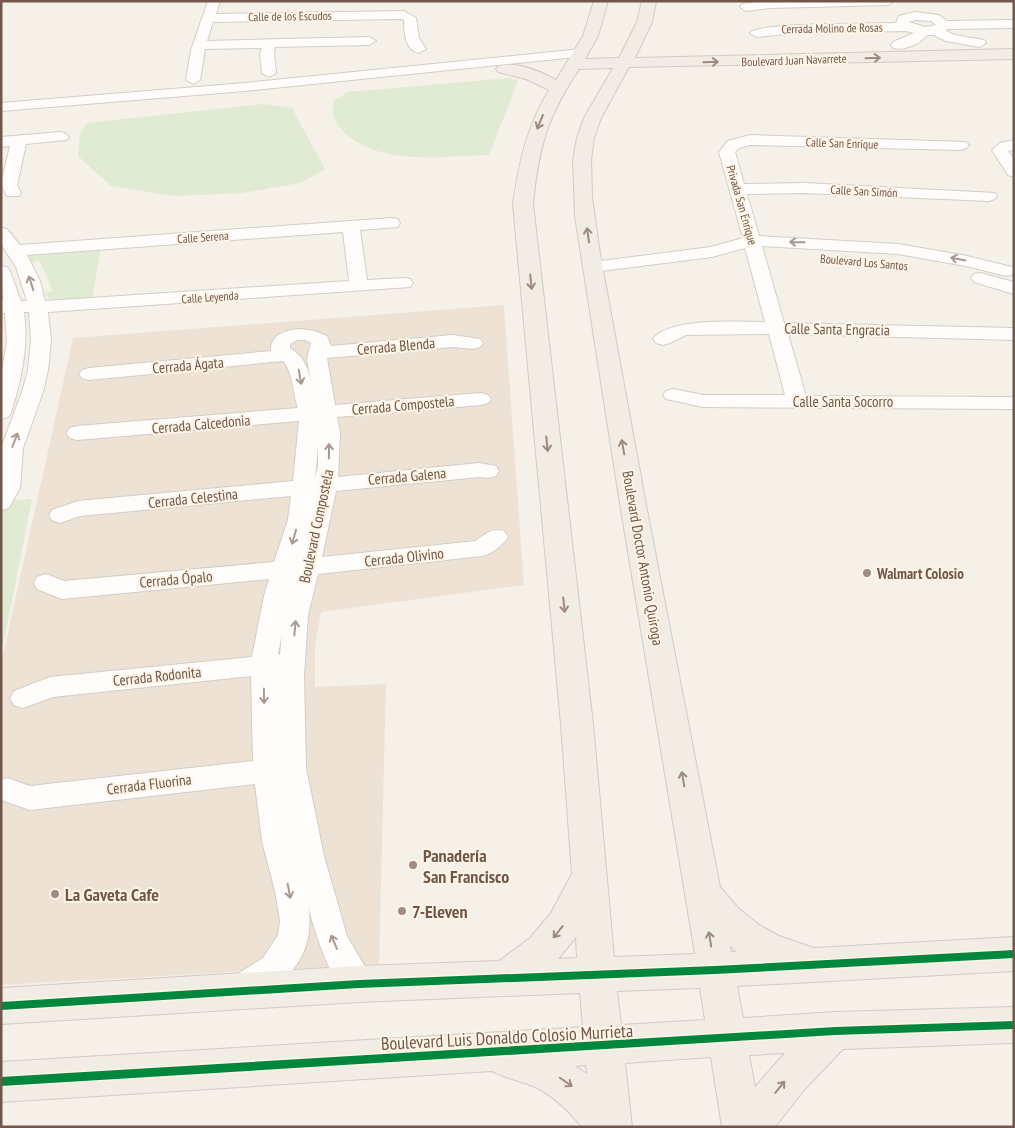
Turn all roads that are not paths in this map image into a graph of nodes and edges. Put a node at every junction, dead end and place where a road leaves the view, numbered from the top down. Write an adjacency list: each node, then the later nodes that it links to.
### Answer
1 (214, 1): 9 (street)
2 (601, 1): 23 (main road)
3 (649, 1): 21 (main road, Boulevard Doctor Antonio Quiroga)
4 (878, 1): 5 (street); 8 (street); 8 (street)
5 (862, 2): 6 (street); 8 (street)
6 (746, 7)
7 (365, 9): 9 (street, Calle de los Escudos); 14 (street); 20 (street, Calle de los Escudos)
8 (899, 15): 11 (street); 12 (street); 13 (street, Cerrada Molino de Rosas)
9 (209, 18): 18 (street)
10 (1014, 24): 11 (street)
11 (940, 28): 12 (street); 17 (street)
12 (920, 30): 19 (street)
13 (757, 33)
14 (363, 41): 16 (street); 24 (street)
15 (1014, 42): 17 (main road, Boulevard Juan Navarrete)
16 (270, 43): 18 (street); 26 (street)
17 (979, 43): 19 (main road, Boulevard Juan Navarrete)
18 (200, 45): 29 (street)
19 (898, 45): 21 (main road, Boulevard Juan Navarrete)
20 (419, 49)
21 (655, 52): 22 (main road, Boulevard Juan Navarrete, one-way to 22); 23 (main road, Boulevard Juan Navarrete); 30 (main road, Boulevard Doctor Antonio Quiroga); 30 (main road)
22 (1014, 54)
23 (578, 58): 25 (street); 27 (street); 31 (main road)
24 (363, 59): 27 (street); 28 (street)
25 (504, 70): 31 (main road); 32 (street)
26 (268, 73)
27 (383, 73): 28 (street)
28 (347, 76): 32 (street)
29 (193, 80)
30 (610, 87): 49 (main road, Boulevard Doctor Antonio Quiroga, one-way to 30)
31 (558, 88): 86 (main road, one-way to 86)
32 (164, 99): 33 (street); 34 (street)
33 (1, 107)
34 (1, 117)
35 (61, 137): 36 (street)
36 (19, 141): 37 (street); 43 (street)
37 (1, 142)
38 (961, 145): 40 (street, Calle San Enrique)
39 (1007, 146): 41 (street)
40 (727, 152): 42 (street, Privada San Enrique)
41 (1014, 172)
42 (738, 188): 44 (street, Calle San Simón); 48 (street, Privada San Enrique)
43 (13, 193)
44 (989, 196)
45 (392, 223): 46 (street, Calle Serena)
46 (351, 226): 47 (street, Calle Serena); 53 (street)
47 (6, 241): 55 (street, one-way to 47)
48 (755, 249): 49 (street, Boulevard Los Santos); 51 (street, Boulevard Los Santos); 56 (street, Privada San Enrique)
49 (593, 266): 87 (main road, Boulevard Doctor Antonio Quiroga, one-way to 49)
50 (1, 271): 54 (street)
51 (1008, 278)
52 (404, 283): 53 (street, Calle Leyenda)
53 (359, 286): 55 (street, Calle Leyenda)
54 (8, 306): 55 (street, Calle Leyenda); 63 (street)
55 (38, 306): 62 (street)
56 (776, 328): 57 (street, Calle Santa Engracia); 58 (street, Calle Santa Engracia); 67 (street, Privada San Enrique)
57 (1014, 334)
58 (663, 339)
59 (472, 343): 60 (street, Cerrada Blenda)
60 (318, 353): 61 (street, Boulevard Compostela); 70 (street, Boulevard Compostela)
61 (287, 355): 64 (street, Cerrada Ágata); 70 (street, Boulevard Compostela, one-way to 70)
62 (40, 363): 63 (street); 72 (street, one-way to 62)
63 (8, 367): 69 (street)
64 (89, 374)
65 (673, 395): 67 (street, Calle Santa Socorro)
66 (481, 398): 70 (street, Cerrada Compostela)
67 (797, 401): 68 (street, Calle Santa Socorro)
68 (1014, 402)
69 (1, 413)
70 (318, 413): 71 (street, Cerrada Calcedonia); 74 (street, Boulevard Compostela)
71 (77, 433)
72 (6, 466): 75 (street)
73 (488, 471): 74 (street, Cerrada Galena)
74 (314, 486): 76 (street, Cerrada Celestina); 78 (street, Boulevard Compostela)
75 (1, 503)
76 (60, 515)
77 (496, 537): 78 (street, Cerrada Olivino)
78 (296, 568): 79 (street, Cerrada Ópalo); 80 (street, Boulevard Compostela); 81 (street, Boulevard Compostela, one-way to 78)
79 (46, 583)
80 (264, 664): 81 (street, Cerrada Rodonita); 82 (street, Cerrada Rodonita); 83 (street, Boulevard Compostela, one-way to 83)
81 (292, 664): 83 (street, Boulevard Compostela)
82 (23, 698)
83 (280, 769): 84 (street, Cerrada Fluorina); 85 (street, Boulevard Compostela)
84 (7, 790)
85 (296, 858): 93 (street, Boulevard Compostela, one-way to 85); 94 (street, Boulevard Compostela, one-way to 94)
86 (589, 874): 91 (main road); 92 (main road, one-way to 92)
87 (703, 893): 89 (main road); 90 (main road, Boulevard Doctor Antonio Quiroga, one-way to 87)
88 (1014, 954): 89 (main road)
89 (823, 964): 90 (main road)
90 (715, 970): 91 (main road); 98 (main road, Boulevard Doctor Antonio Quiroga)
91 (597, 975): 92 (main road); 99 (main road)
92 (506, 979): 93 (main road)
93 (359, 984): 94 (main road)
94 (239, 992): 95 (main road)
95 (1, 1006)
96 (1014, 1025): 97 (main road, Boulevard Luis Donaldo Colosio Murrieta)
97 (835, 1031): 98 (main road, Boulevard Luis Donaldo Colosio Murrieta); 105 (main road, one-way to 97)
98 (726, 1039): 99 (main road, Boulevard Luis Donaldo Colosio Murrieta); 104 (main road, Boulevard Doctor Antonio Quiroga)
99 (604, 1046): 100 (main road, Boulevard Luis Donaldo Colosio Murrieta); 103 (main road)
100 (488, 1053): 101 (main road, Boulevard Luis Donaldo Colosio Murrieta); 102 (main road, one-way to 102)
101 (1, 1082)
102 (607, 1127)
103 (612, 1127)
104 (742, 1127)
105 (751, 1127)

